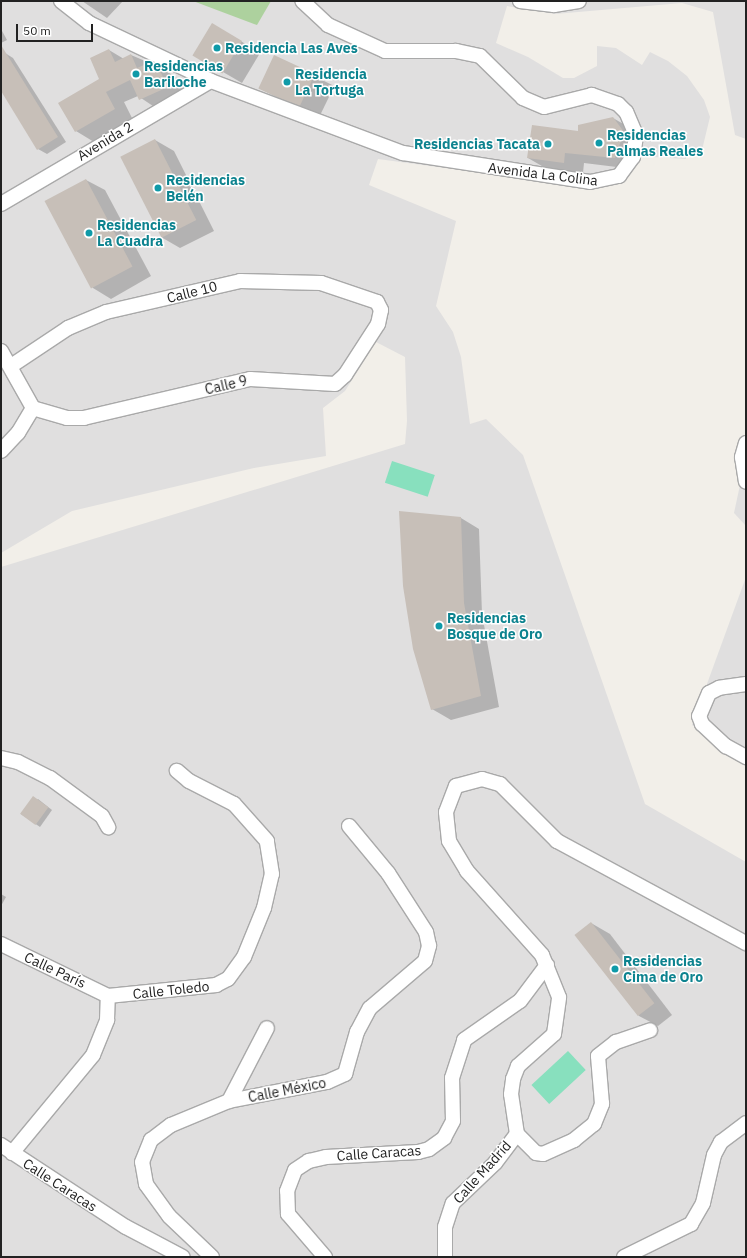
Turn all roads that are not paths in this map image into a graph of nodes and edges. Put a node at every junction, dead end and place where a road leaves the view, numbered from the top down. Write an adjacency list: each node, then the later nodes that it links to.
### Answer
1 (61, 1): 5 (street, Avenida La Colina)
2 (302, 1): 5 (street, Avenida La Colina)
3 (520, 1): 4 (street)
4 (579, 1)
5 (211, 81): 6 (street, Avenida 2)
6 (1, 204)
7 (381, 310): 9 (street, Calle 10); 10 (street, Calle 9)
8 (1, 351): 9 (street)
9 (11, 366): 10 (street)
10 (33, 408): 12 (street)
11 (746, 443): 13 (street)
12 (1, 451)
13 (745, 473)
14 (746, 684): 15 (street)
15 (746, 757)
16 (1, 758): 19 (street)
17 (177, 771): 23 (street, Calle Toledo)
18 (349, 826): 26 (street, Calle México)
19 (108, 827)
20 (746, 943): 22 (street, Calle Madrid)
21 (1, 944): 23 (street, Calle París)
22 (547, 965): 28 (street, Calle Madrid); 34 (street, Calle Caracas)
23 (108, 996): 29 (street)
24 (267, 1028): 26 (street)
25 (650, 1030): 28 (street)
26 (229, 1101): 33 (street, Calle México)
27 (746, 1123): 36 (street)
28 (517, 1134): 35 (street, Calle Madrid)
29 (6, 1149): 30 (street, Calle Caracas)
30 (156, 1242): 31 (street); 32 (street, Calle Caracas)
31 (158, 1257)
32 (183, 1257)
33 (212, 1257)
34 (325, 1257)
35 (445, 1257)
36 (624, 1257)

